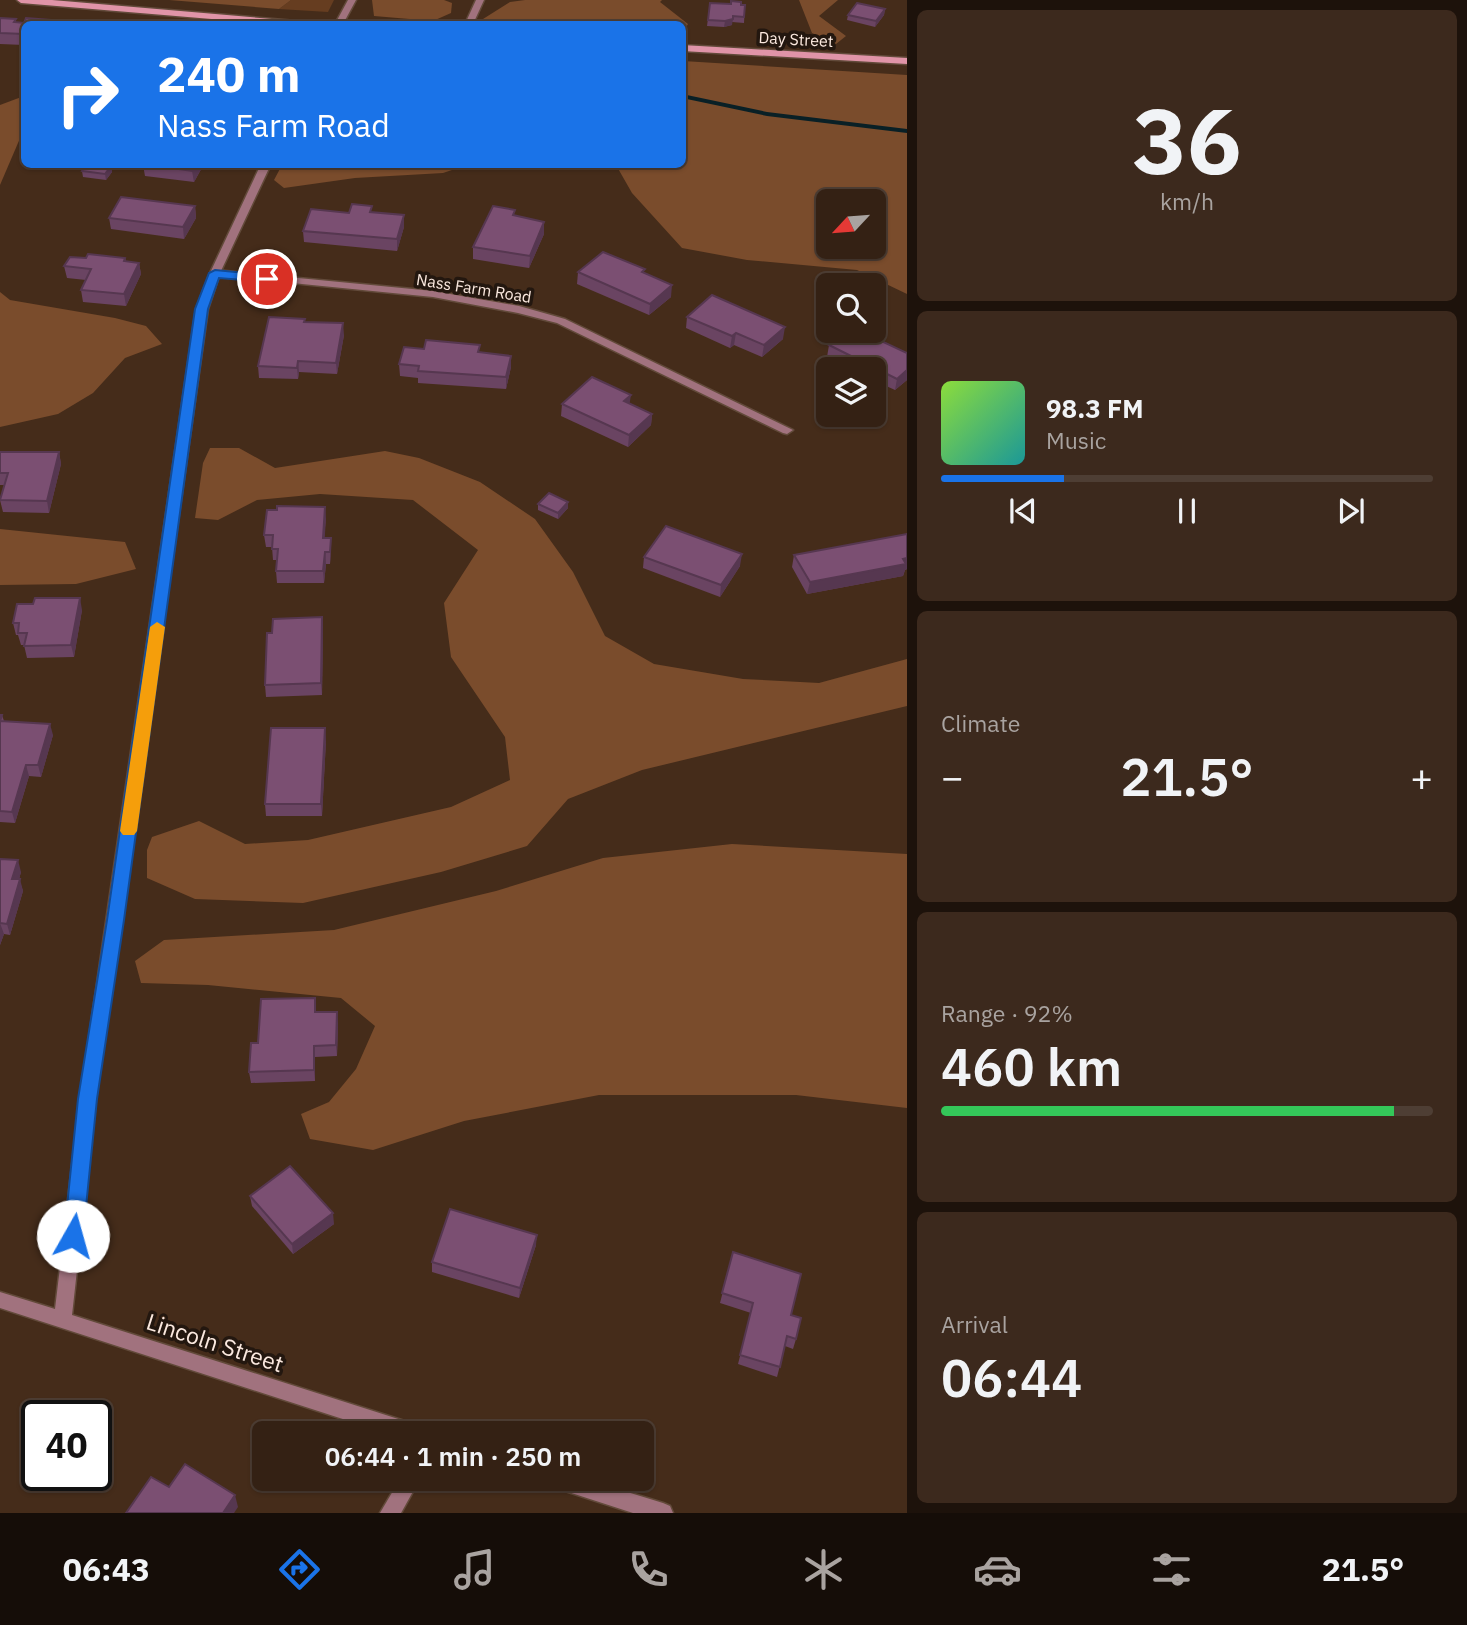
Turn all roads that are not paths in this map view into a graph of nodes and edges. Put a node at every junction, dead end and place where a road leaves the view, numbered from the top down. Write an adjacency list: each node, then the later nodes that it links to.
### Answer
1 (21, 0): 4 (main road)
2 (352, 0): 5 (street)
3 (480, 0): 6 (street)
4 (262, 21)
5 (341, 21)
6 (470, 21)
7 (686, 48): 8 (main road, Day Street)
8 (907, 61)
9 (264, 168): 10 (street)
10 (215, 273): 11 (street, Nass Farm Road); 13 (street)
11 (787, 430)
12 (0, 1300): 13 (street, Lincoln Street)
13 (63, 1320): 14 (street, Lincoln Street)
14 (377, 1421)
15 (404, 1491): 17 (street)
16 (594, 1491): 18 (street)
17 (390, 1513)
18 (663, 1513)

